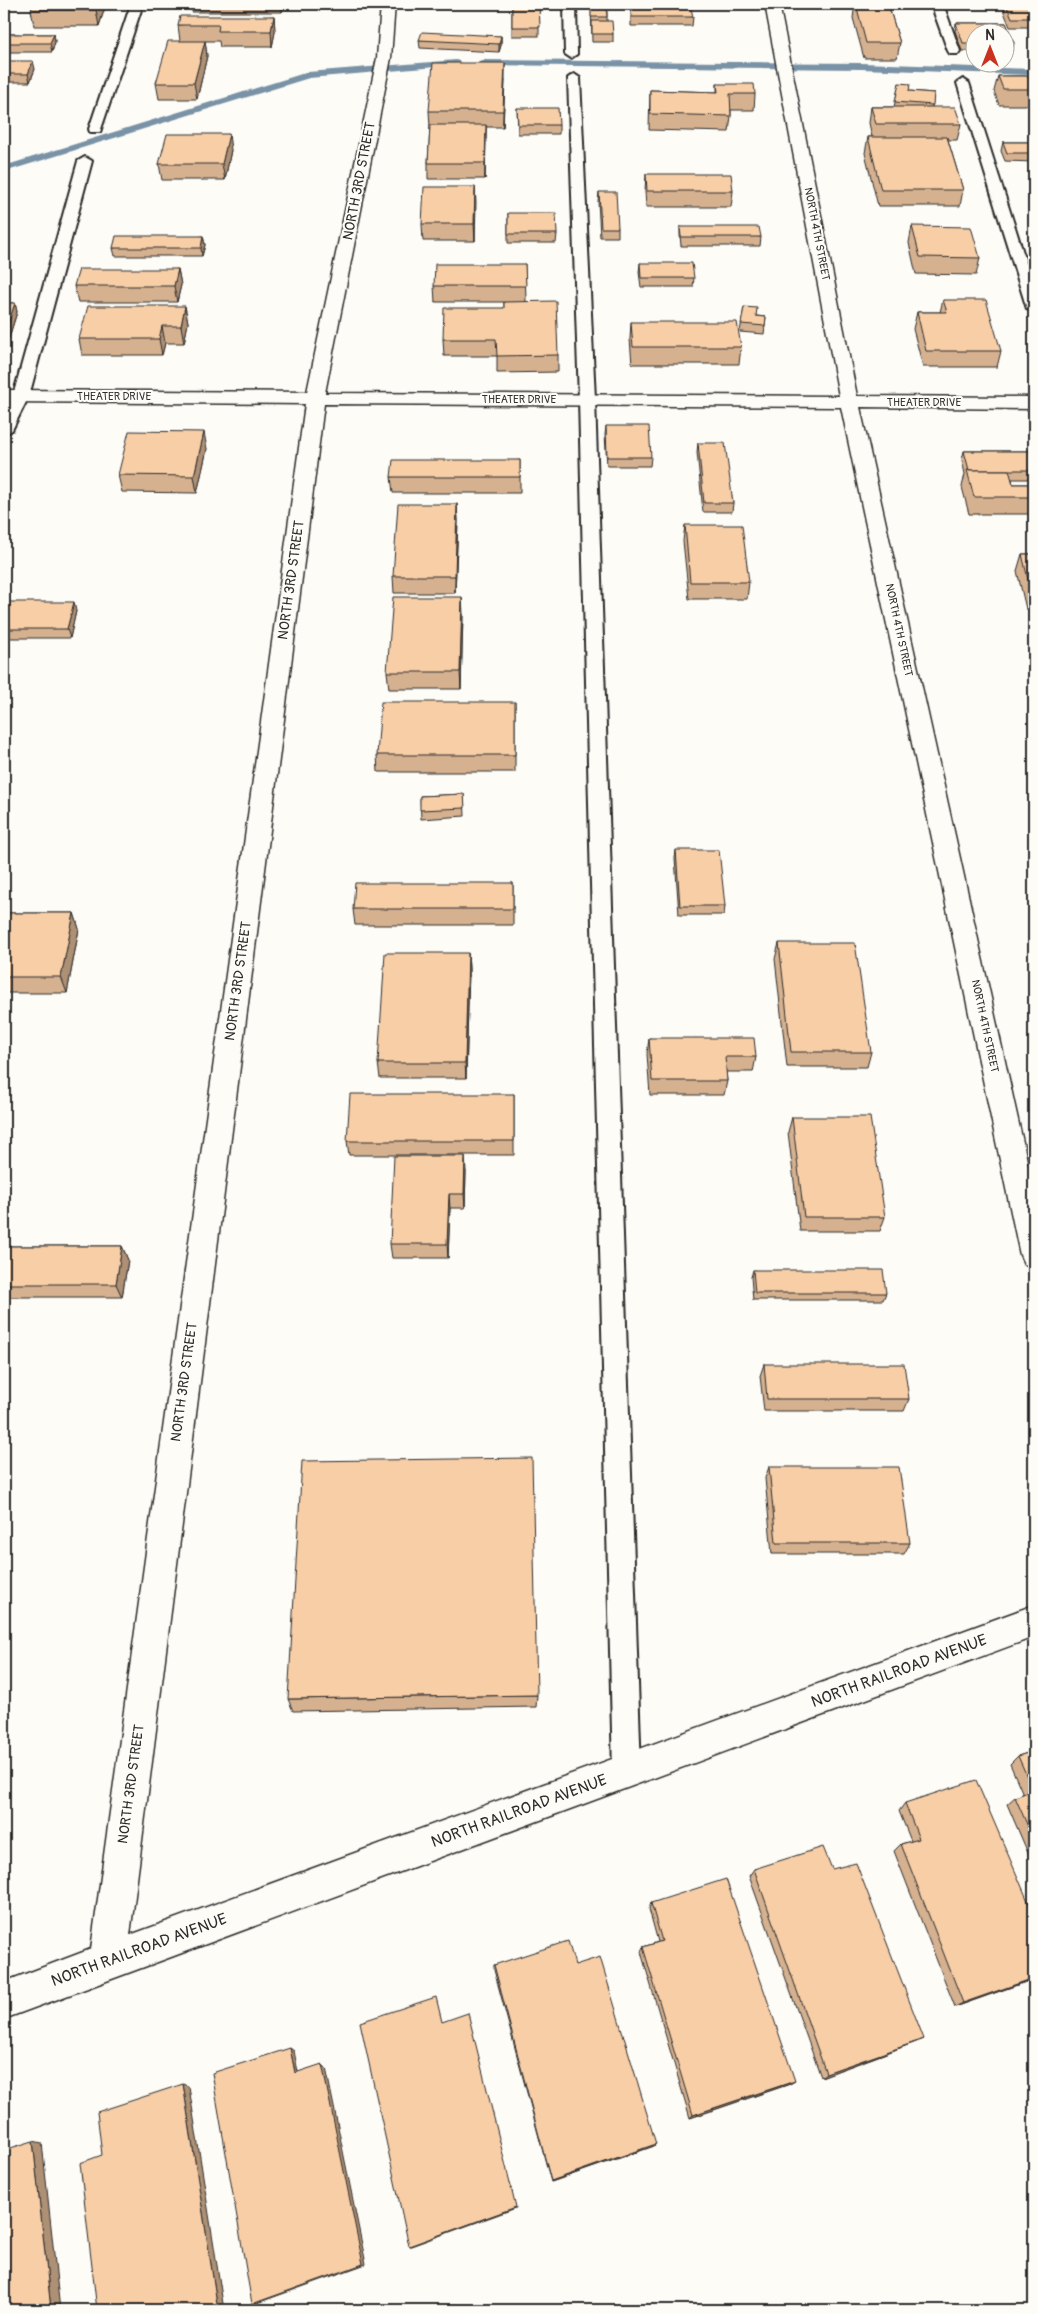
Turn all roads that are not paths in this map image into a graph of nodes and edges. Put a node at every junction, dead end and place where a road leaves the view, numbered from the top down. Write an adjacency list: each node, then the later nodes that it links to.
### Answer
1 (137, 4): 10 (lane)
2 (388, 4): 14 (street, NORTH 3RD STREET)
3 (570, 4): 7 (lane)
4 (772, 4): 16 (street, NORTH 4TH STREET)
5 (937, 4): 6 (lane)
6 (954, 52)
7 (571, 54)
8 (574, 78): 15 (lane)
9 (963, 83): 12 (lane)
10 (96, 129)
11 (85, 161): 13 (lane)
12 (1034, 309)
13 (12, 396): 14 (street, THEATER DRIVE); 18 (lane)
14 (315, 397): 15 (street, THEATER DRIVE); 22 (street, NORTH 3RD STREET)
15 (587, 399): 16 (street, THEATER DRIVE); 21 (lane)
16 (849, 401): 17 (street, THEATER DRIVE); 19 (street, NORTH 4TH STREET)
17 (1034, 402)
18 (4, 430)
19 (1034, 1255)
20 (1034, 1621): 21 (street, NORTH RAILROAD AVENUE)
21 (626, 1772): 22 (street, NORTH RAILROAD AVENUE)
22 (108, 1962): 23 (street, NORTH RAILROAD AVENUE)
23 (4, 2000)

